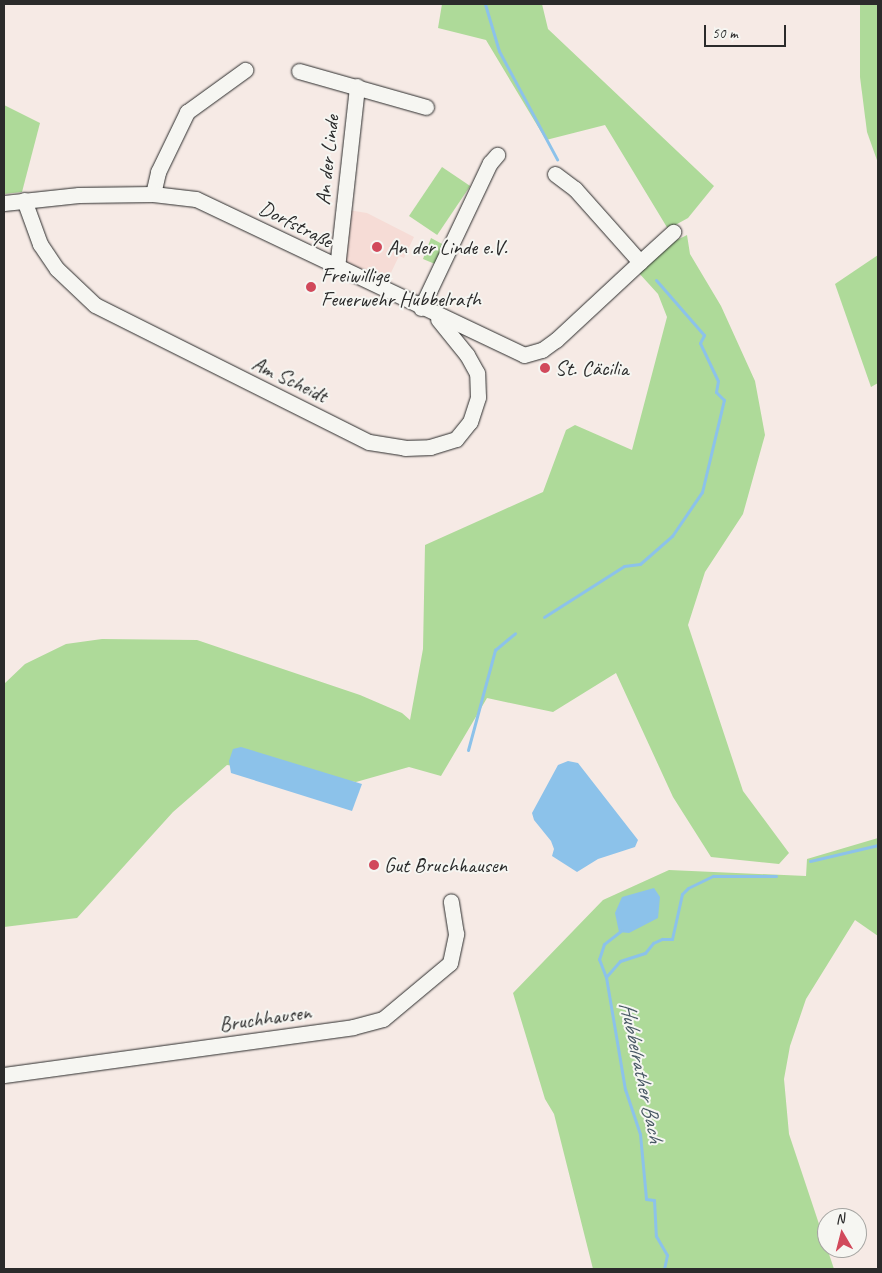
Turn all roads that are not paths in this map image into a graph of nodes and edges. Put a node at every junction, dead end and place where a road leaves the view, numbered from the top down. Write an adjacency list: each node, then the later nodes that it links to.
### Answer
1 (245, 70): 7 (street)
2 (298, 71): 3 (street)
3 (356, 86): 4 (street); 12 (street, An der Linde)
4 (426, 107)
5 (497, 155): 13 (street)
6 (555, 174): 11 (street)
7 (154, 194): 8 (street, Dorfstraße); 12 (street, Dorfstraße)
8 (24, 200): 9 (street, Dorfstraße); 13 (street, Am Scheidt)
9 (4, 203)
10 (673, 232): 11 (street, Dorfstraße)
11 (640, 262): 13 (street, Dorfstraße)
12 (337, 268): 13 (street, Dorfstraße)
13 (426, 310)
14 (451, 901): 15 (street, Bruchhausen)
15 (4, 1074)

